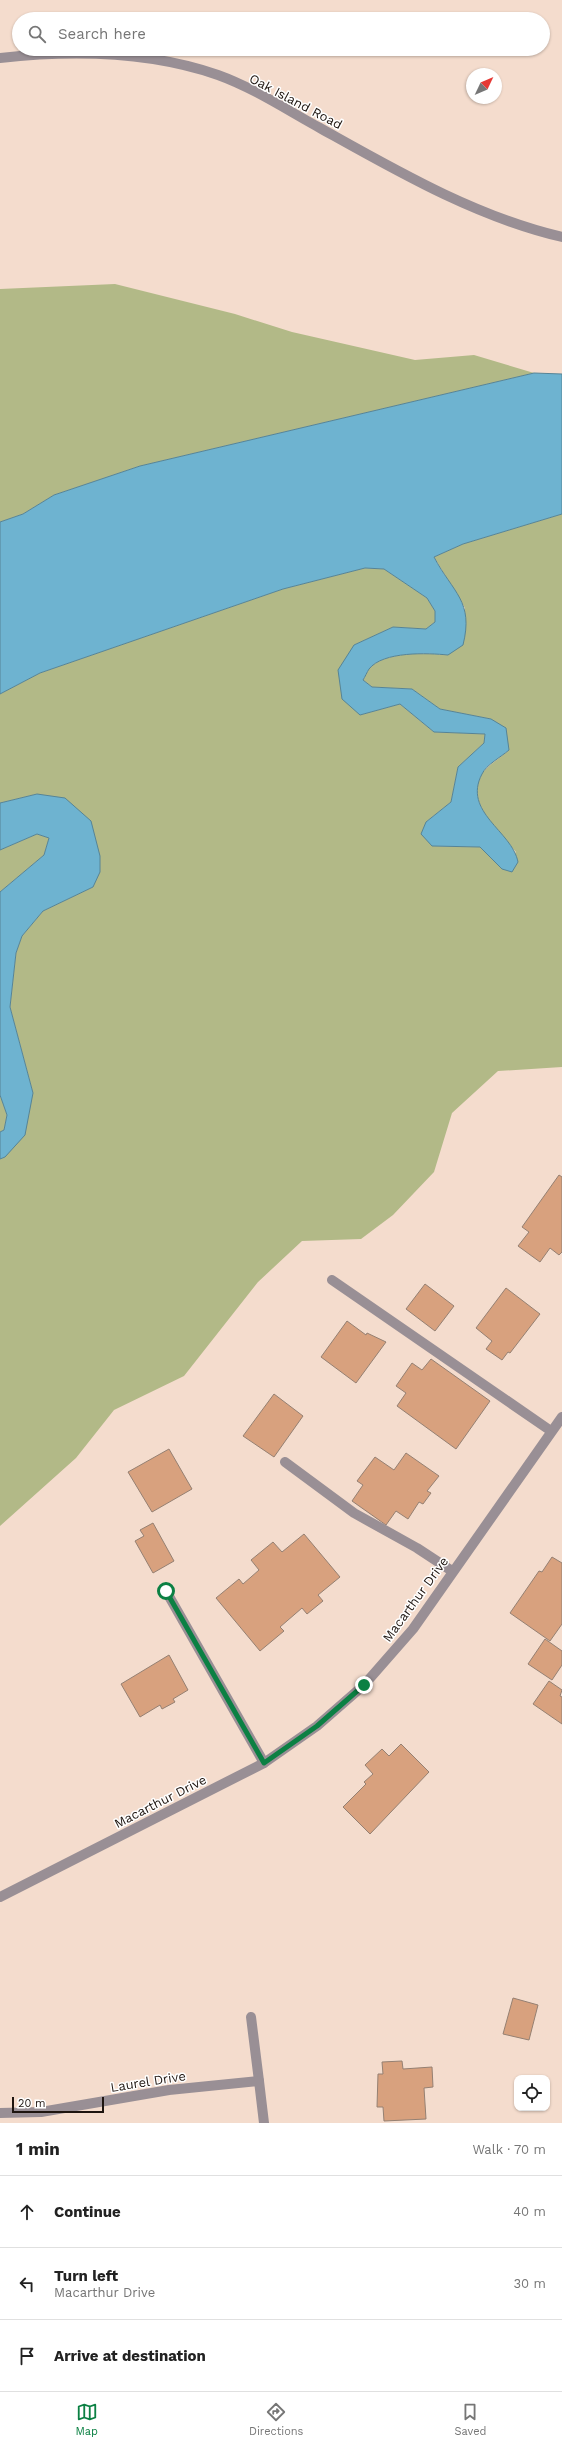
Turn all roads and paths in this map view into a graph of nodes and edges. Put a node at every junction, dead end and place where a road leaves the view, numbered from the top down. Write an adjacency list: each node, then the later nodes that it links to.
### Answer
1 (19, 56): 3 (street, Oak Island Road)
2 (123, 56): 4 (street, Oak Island Road)
3 (0, 58)
4 (562, 237)
5 (332, 1280): 7 (street)
6 (562, 1417): 7 (street, Macarthur Drive)
7 (552, 1431): 9 (street, Macarthur Drive)
8 (285, 1462): 9 (street)
9 (452, 1571): 11 (street, Macarthur Drive)
10 (166, 1591): 11 (street)
11 (264, 1763): 12 (street, Macarthur Drive)
12 (0, 1897)
13 (251, 2017): 14 (street)
14 (259, 2081): 15 (street, Laurel Drive); 16 (street)
15 (0, 2113)
16 (264, 2123)

